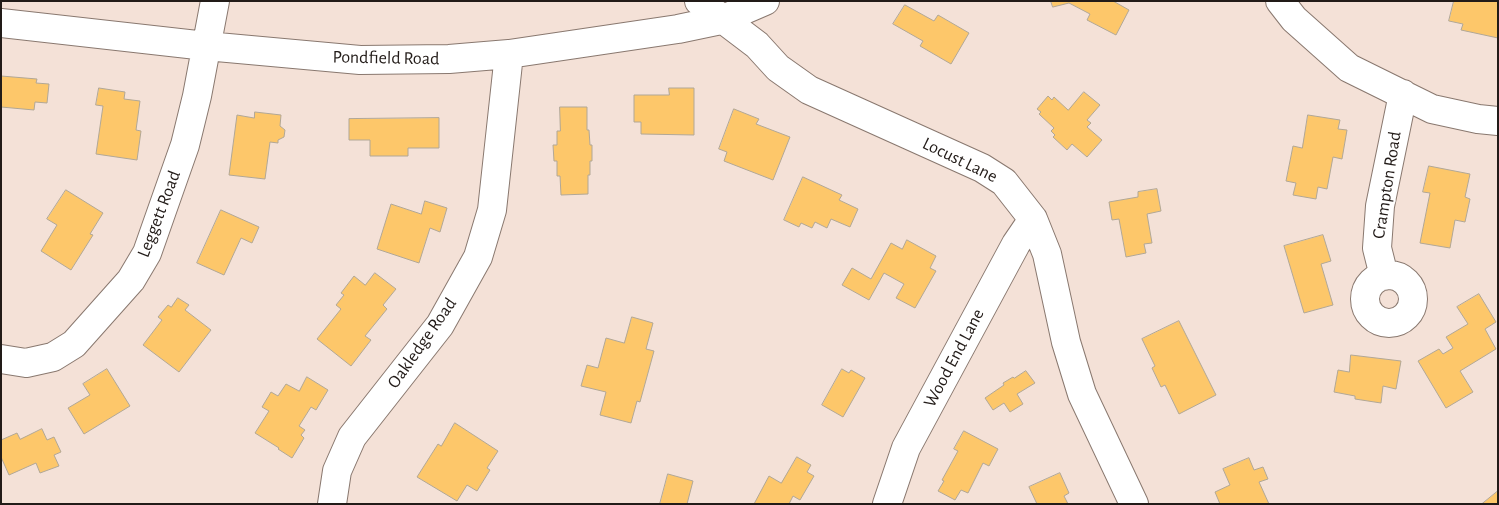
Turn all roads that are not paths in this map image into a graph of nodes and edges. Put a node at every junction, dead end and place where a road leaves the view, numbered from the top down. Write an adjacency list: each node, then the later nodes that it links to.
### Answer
1 (215, 1): 7 (street, Leggett Road)
2 (698, 1): 5 (street, Locust Lane)
3 (765, 1): 5 (street, Pondfield Road)
4 (1280, 1): 9 (street)
5 (721, 20): 8 (street, Pondfield Road); 11 (street, Locust Lane)
6 (1, 23): 7 (street, Pondfield Road)
7 (206, 46): 8 (street, Pondfield Road); 13 (street, Leggett Road)
8 (509, 54): 14 (street, Oakledge Road)
9 (1403, 94): 10 (street); 12 (street, Crampton Road)
10 (1498, 121)
11 (1033, 219): 15 (street, Wood End Lane); 16 (street, Locust Lane)
12 (1384, 276)
13 (1, 359)
14 (332, 504)
15 (887, 504)
16 (1134, 504)

